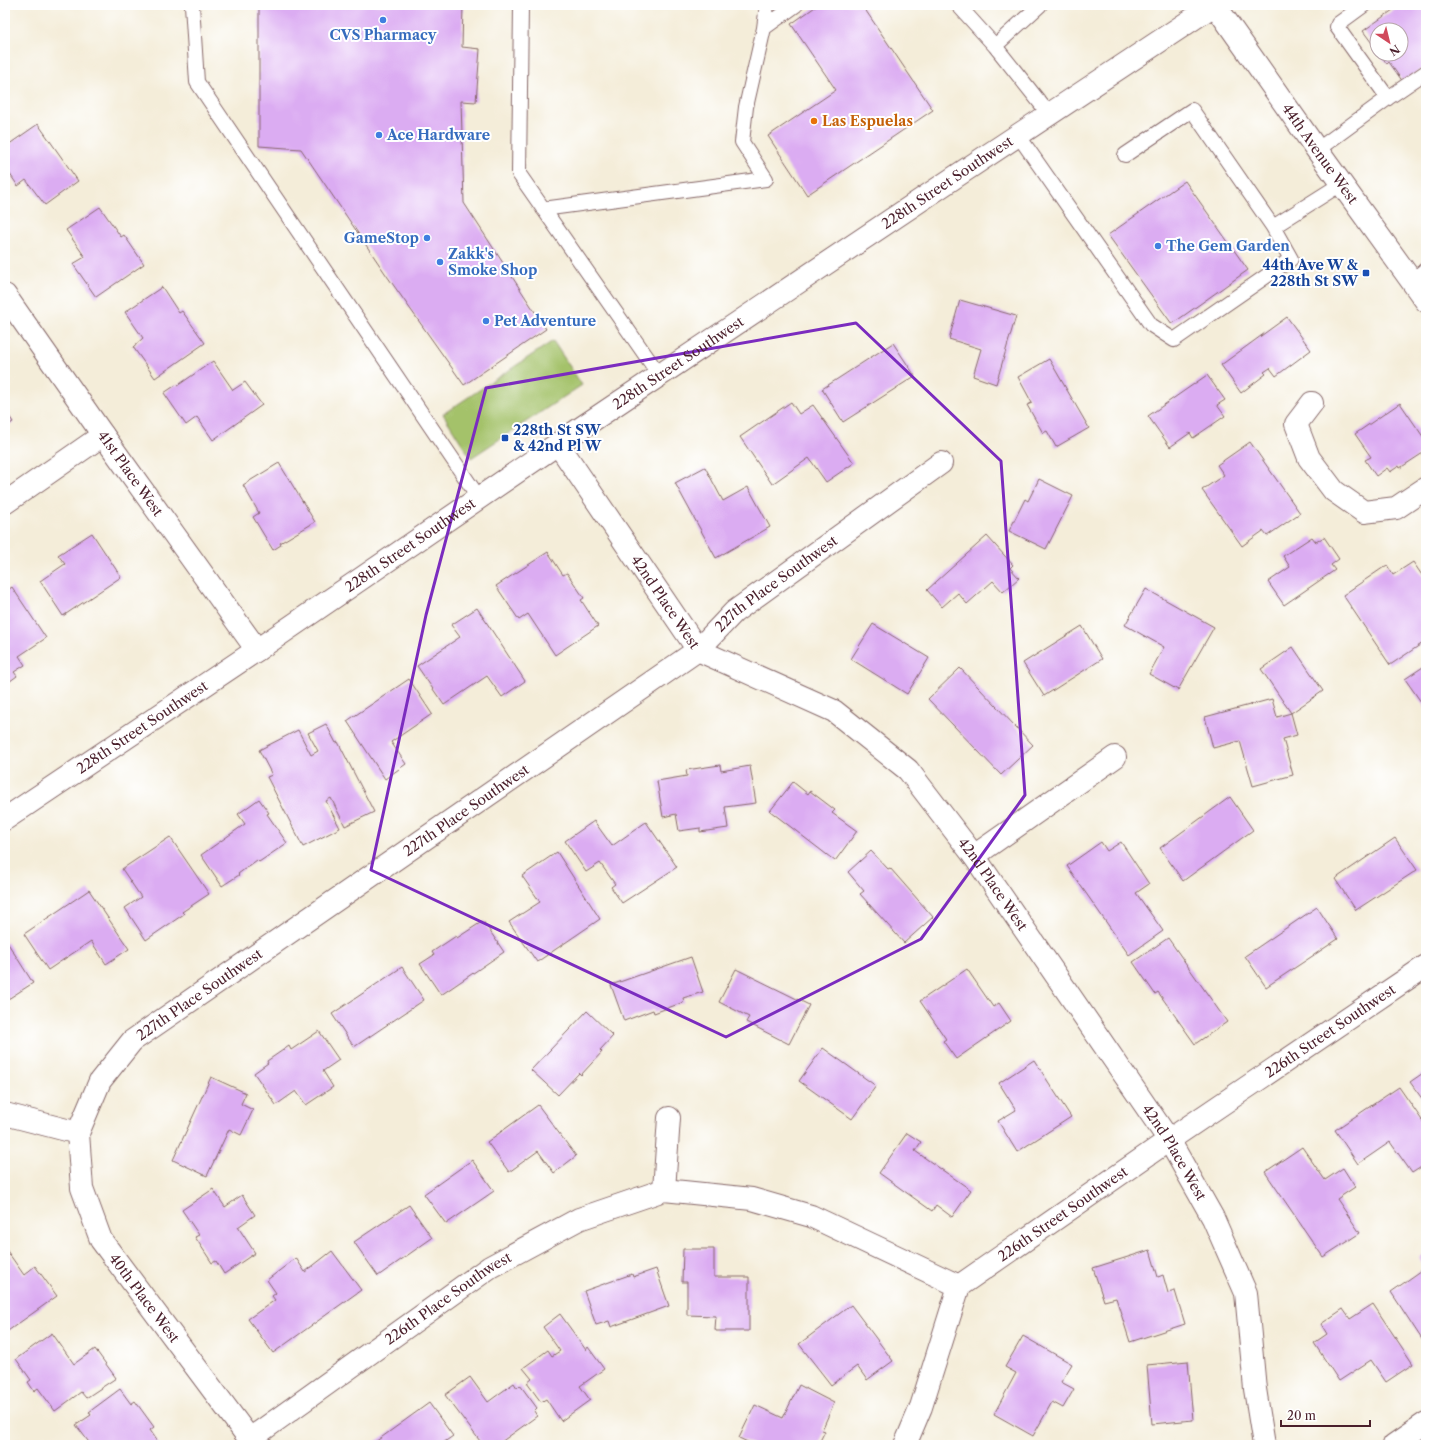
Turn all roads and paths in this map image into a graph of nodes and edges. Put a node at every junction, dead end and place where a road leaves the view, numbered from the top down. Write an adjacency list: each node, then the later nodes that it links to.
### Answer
1 (192, 5): 29 (lane)
2 (521, 5): 18 (lane)
3 (767, 5): 9 (lane)
4 (796, 5): 9 (lane)
5 (958, 5): 10 (lane)
6 (1040, 5): 10 (lane)
7 (1214, 5): 13 (street, 228th Street Southwest); 15 (street, 44th Avenue West)
8 (1364, 5): 12 (lane)
9 (764, 28): 18 (lane)
10 (995, 46): 13 (lane)
11 (1426, 72): 12 (lane)
12 (1388, 98): 15 (lane)
13 (1049, 114): 14 (street, 228th Street Southwest)
14 (1018, 135): 19 (lane); 23 (street, 228th Street Southwest)
15 (1317, 150): 17 (street, 44th Avenue West)
16 (1125, 155): 19 (lane)
17 (1341, 184): 19 (lane); 20 (street, 44th Avenue West)
18 (543, 209): 23 (lane)
19 (1273, 227)
20 (1419, 275): 22 (street, 44th Avenue West)
21 (5, 295): 25 (street, 41st Place West)
22 (1426, 300)
23 (660, 376): 26 (street, 228th Street Southwest)
24 (1312, 403): 28 (street)
25 (103, 436): 30 (street); 31 (street, 41st Place West)
26 (558, 444): 29 (street, 228th Street Southwest); 32 (street, 42nd Place West)
27 (941, 463): 32 (street, 227th Place Southwest)
28 (1426, 488)
29 (479, 498): 31 (street, 228th Street Southwest)
30 (5, 503)
31 (257, 650): 34 (street, 228th Street Southwest)
32 (698, 650): 35 (street, 42nd Place West); 39 (street, 227th Place Southwest)
33 (1115, 757): 35 (street)
34 (5, 820)
35 (974, 856): 40 (street, 42nd Place West)
36 (1426, 966): 40 (street, 226th Street Southwest)
37 (5, 1114): 39 (street)
38 (669, 1118): 41 (street)
39 (78, 1132): 44 (street, 40th Place West)
40 (1169, 1140): 42 (street, 226th Street Southwest); 46 (street, 42nd Place West)
41 (664, 1190): 42 (street); 44 (street, 226th Place Southwest)
42 (959, 1286): 45 (street)
43 (1426, 1423): 47 (street)
44 (252, 1442)
45 (905, 1445)
46 (1264, 1445)
47 (1394, 1445)

